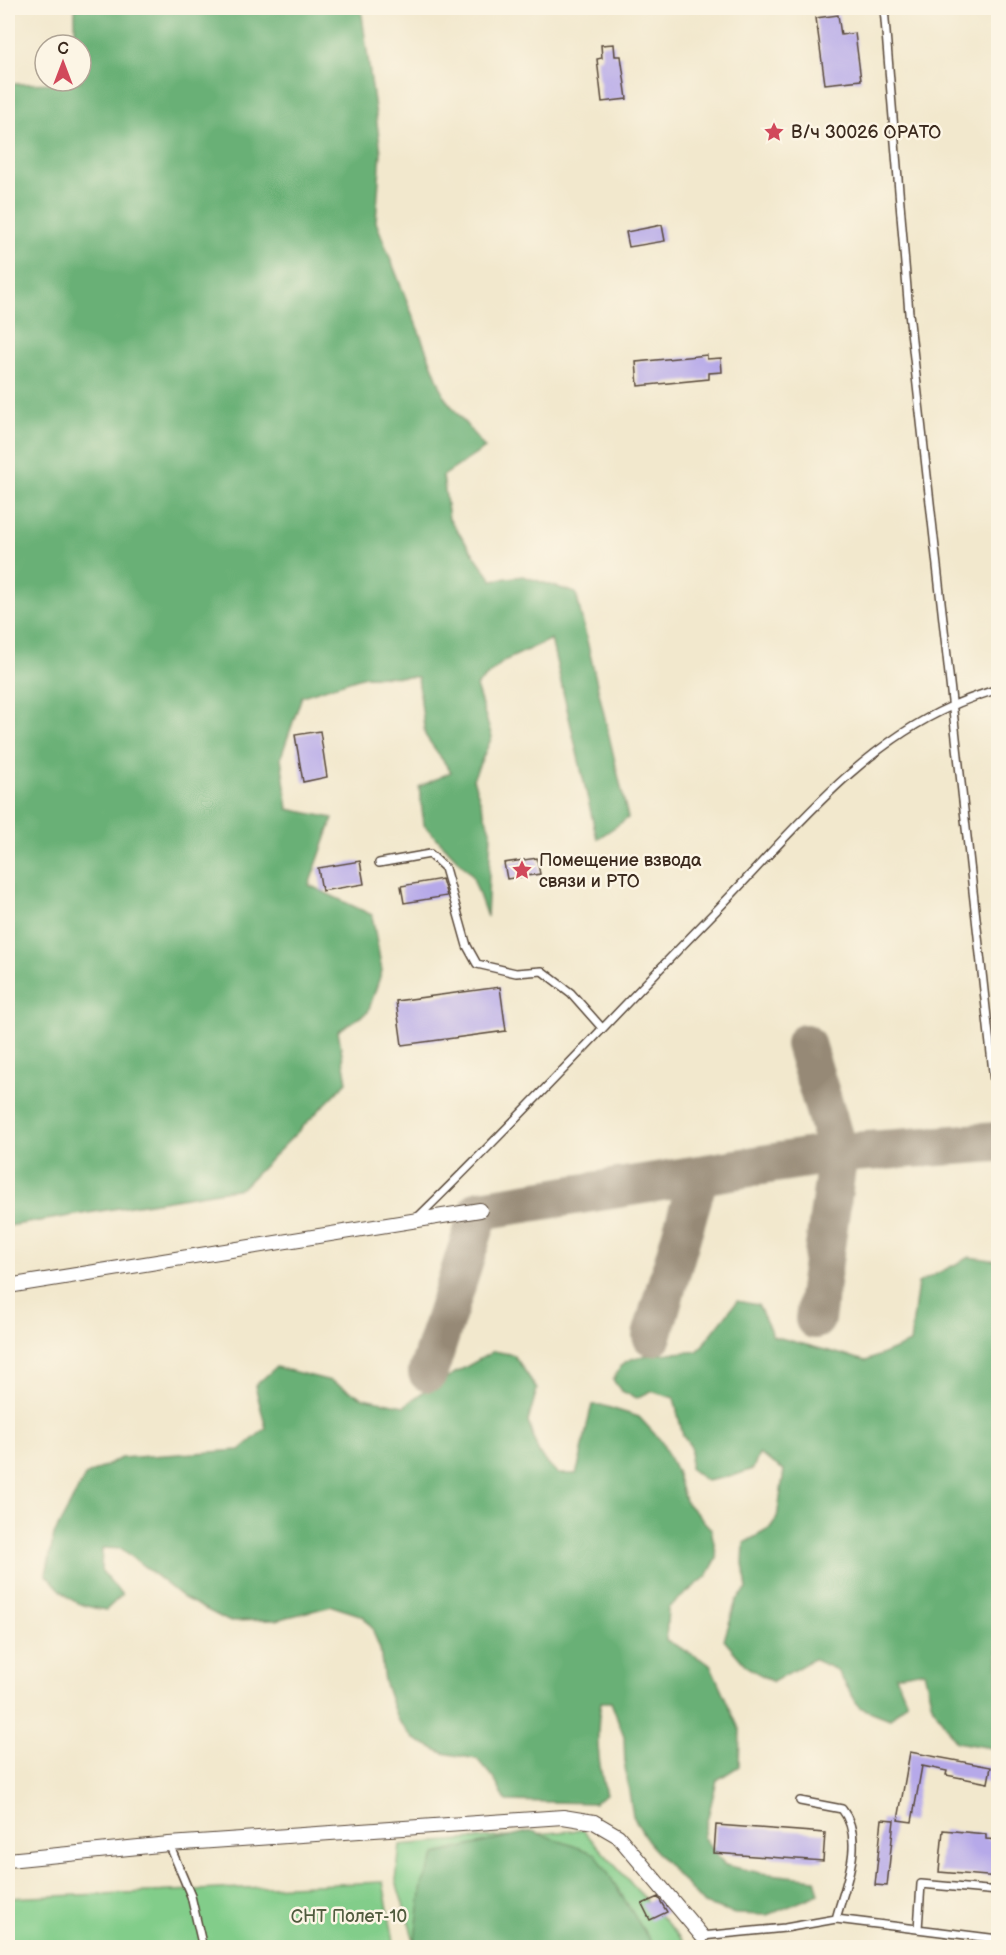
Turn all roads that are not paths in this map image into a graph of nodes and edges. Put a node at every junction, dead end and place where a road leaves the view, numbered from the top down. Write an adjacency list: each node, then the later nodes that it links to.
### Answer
1 (884, 8): 3 (lane)
2 (999, 688): 3 (lane)
3 (951, 706): 5 (lane); 6 (lane)
4 (379, 863): 5 (lane)
5 (602, 1028): 8 (lane)
6 (999, 1117)
7 (480, 1210): 8 (street)
8 (414, 1221): 9 (street)
9 (8, 1286)
10 (800, 1801): 14 (lane)
11 (169, 1844): 12 (street); 17 (street); 18 (lane)
12 (8, 1860)
13 (999, 1891): 15 (lane)
14 (836, 1919): 15 (lane); 17 (lane)
15 (918, 1929): 16 (lane)
16 (999, 1939)
17 (703, 1942)
18 (203, 1947)

